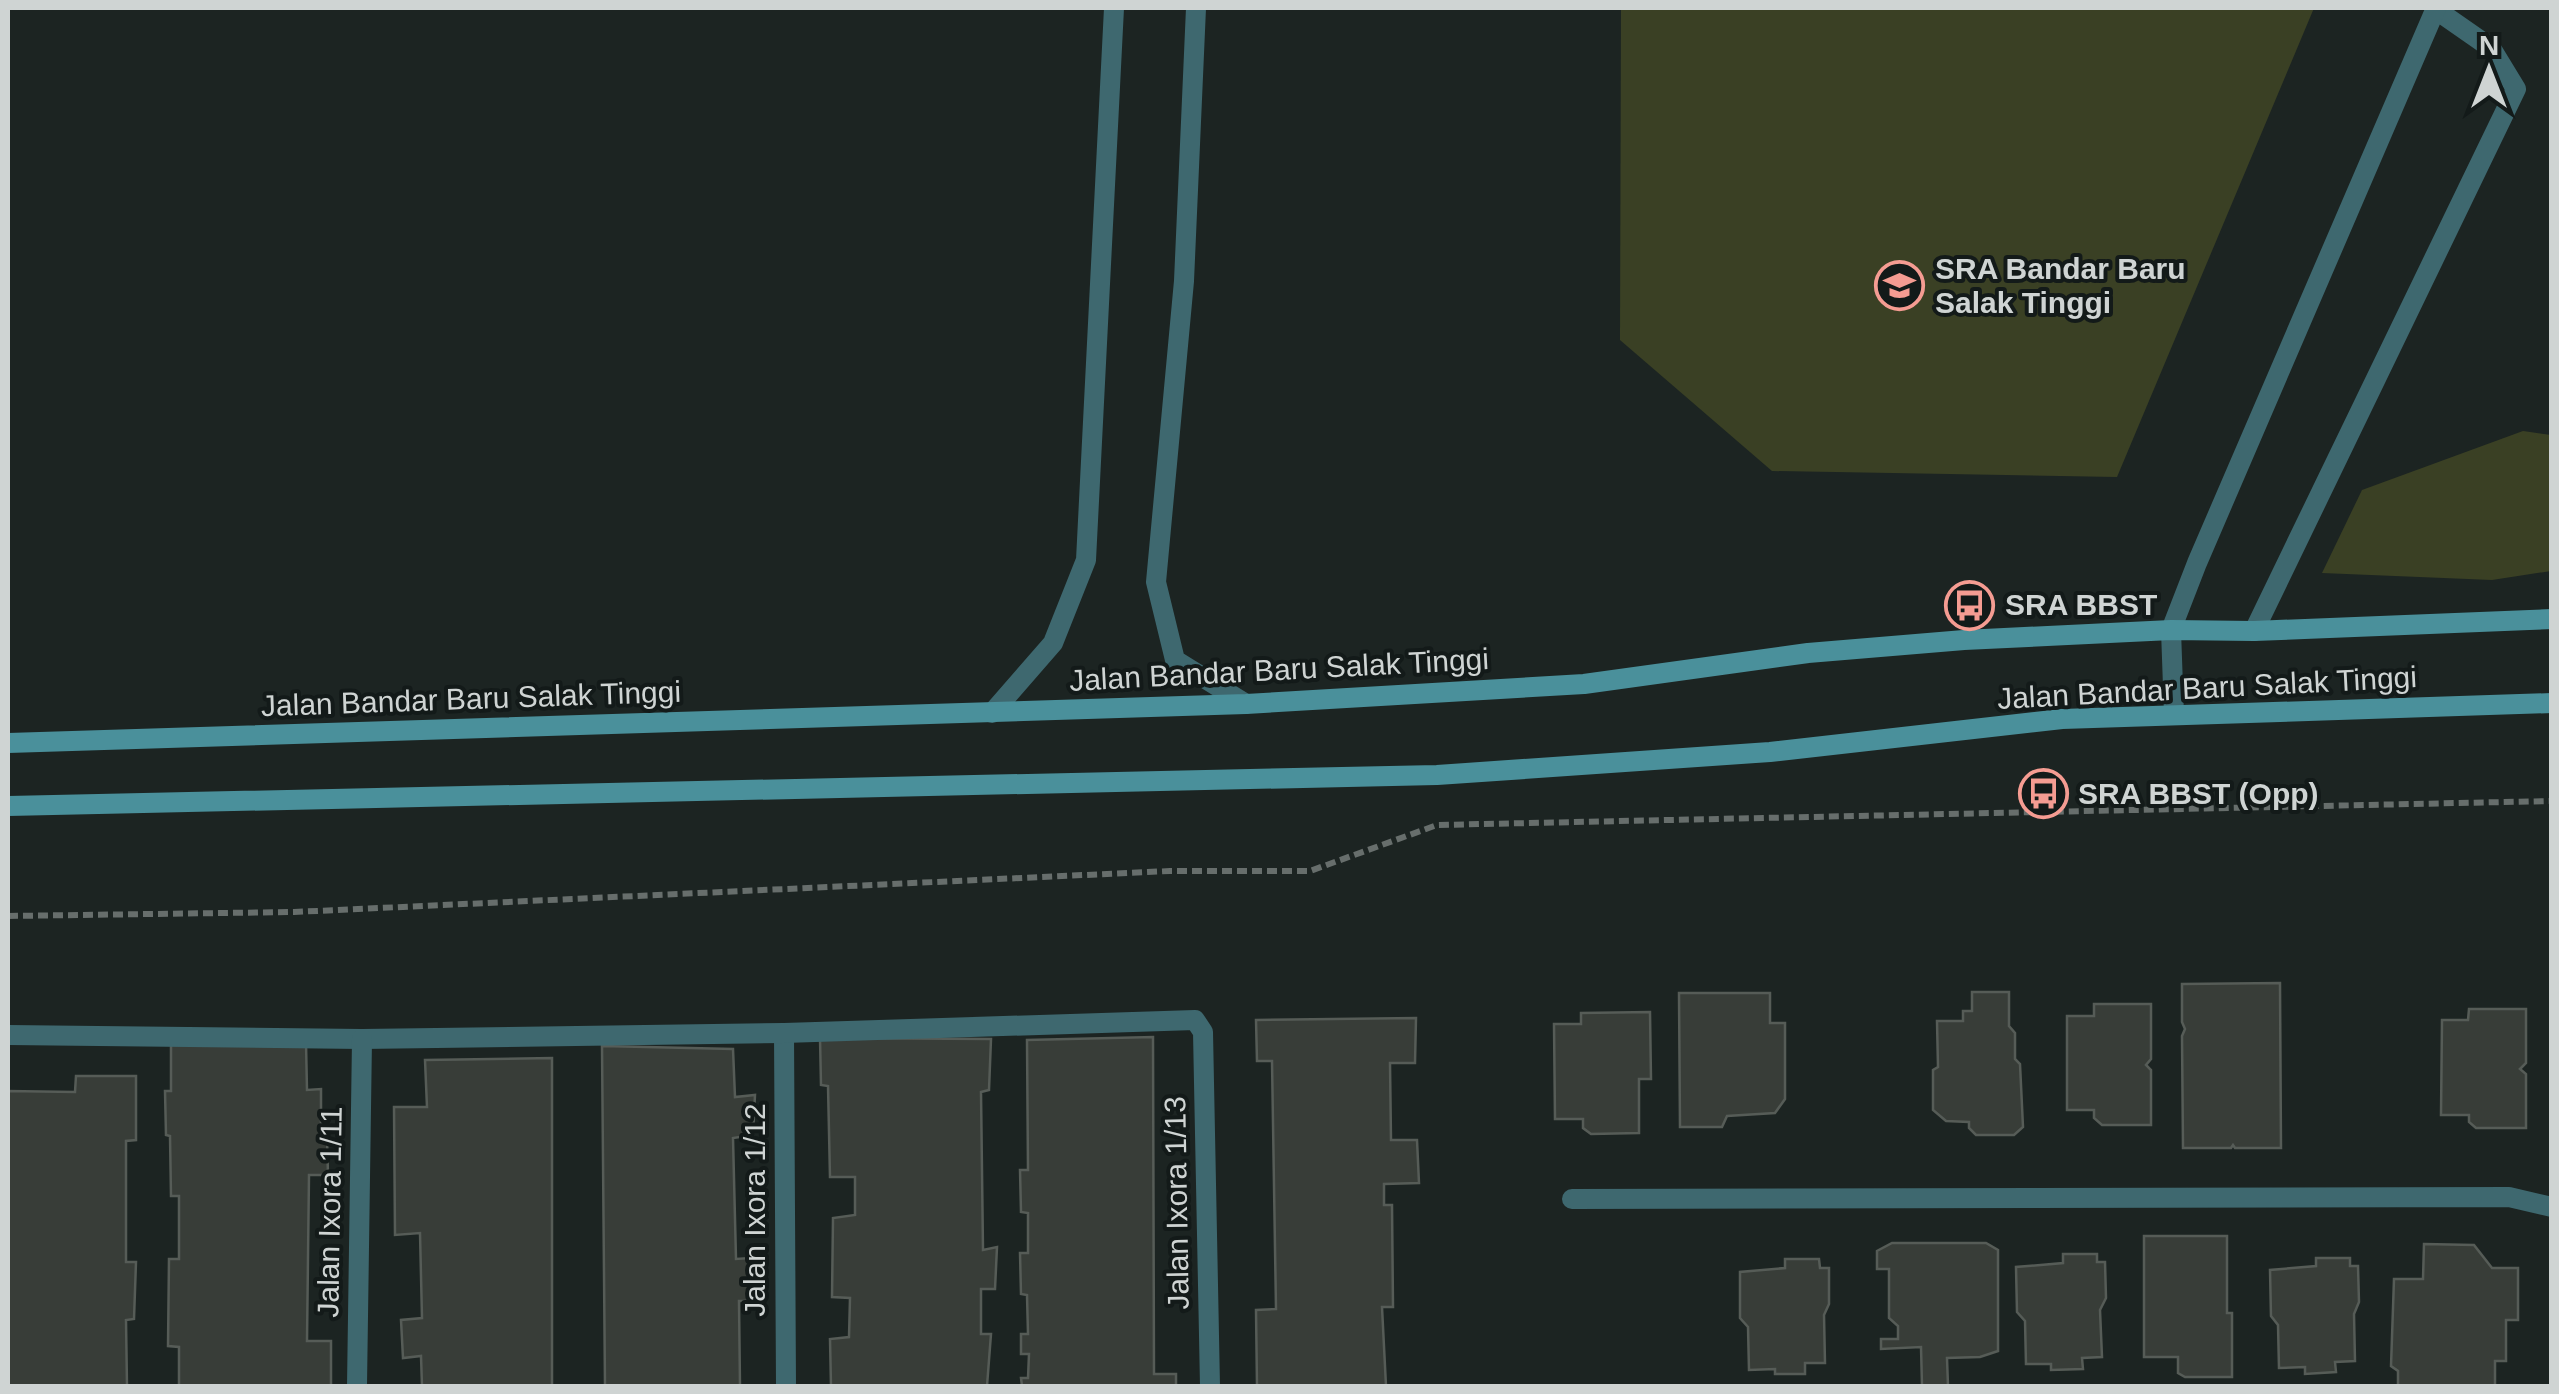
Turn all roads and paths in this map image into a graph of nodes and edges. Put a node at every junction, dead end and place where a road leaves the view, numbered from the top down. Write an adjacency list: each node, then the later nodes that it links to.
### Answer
1 (1114, 8): 9 (street)
2 (1196, 8): 8 (street)
3 (2436, 8): 5 (street); 6 (street)
4 (2552, 619): 6 (main road, Jalan Bandar Baru Salak Tinggi)
5 (2171, 630): 6 (main road, Jalan Bandar Baru Salak Tinggi); 8 (main road, Jalan Bandar Baru Salak Tinggi); 10 (street)
6 (2254, 631)
7 (2552, 703): 10 (main road, Jalan Bandar Baru Salak Tinggi)
8 (1246, 704): 9 (main road, Jalan Bandar Baru Salak Tinggi)
9 (992, 713): 11 (main road, Jalan Bandar Baru Salak Tinggi)
10 (2174, 715): 13 (main road, Jalan Bandar Baru Salak Tinggi)
11 (8, 743)
12 (2552, 801): 14 (path)
13 (8, 806)
14 (8, 916)
15 (784, 1033): 17 (street); 21 (street, Jalan Ixora 1/12); 22 (street, Jalan Ixora 1/13)
16 (8, 1035): 17 (street)
17 (362, 1039): 20 (street, Jalan Ixora 1/11)
18 (1572, 1199): 19 (street)
19 (2552, 1207)
20 (357, 1386)
21 (786, 1386)
22 (1210, 1386)

